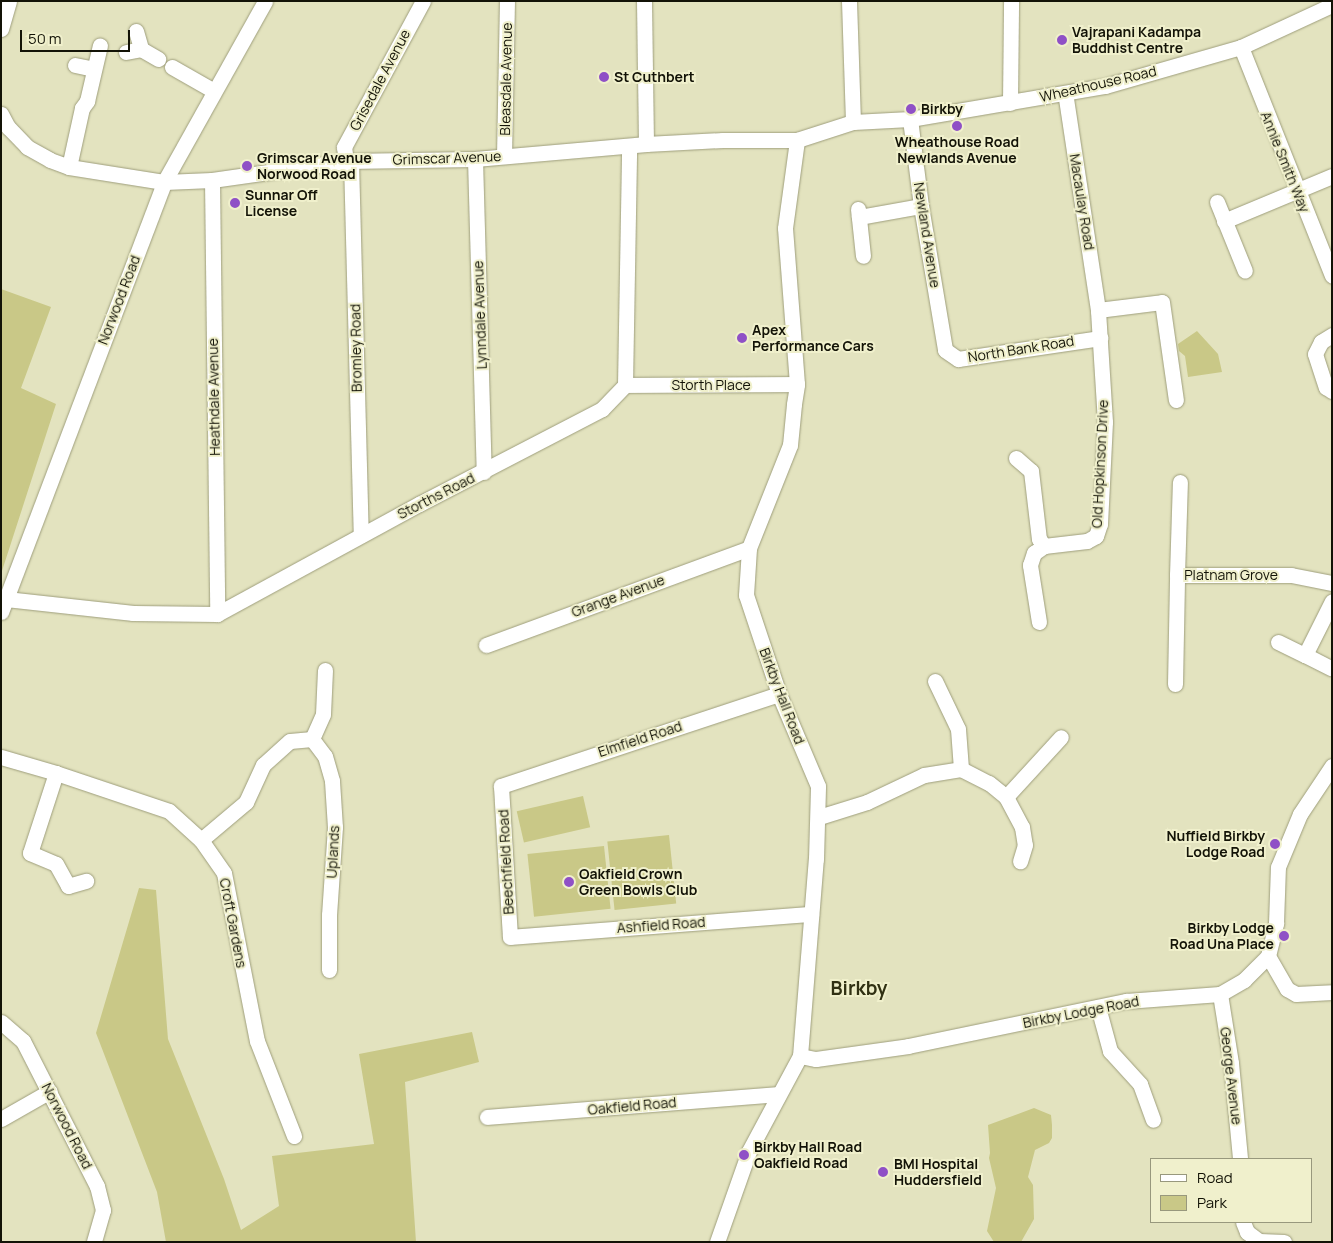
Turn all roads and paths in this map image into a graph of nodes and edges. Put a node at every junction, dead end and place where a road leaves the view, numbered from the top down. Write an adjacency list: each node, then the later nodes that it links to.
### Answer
1 (9, 1): 9 (street)
2 (265, 1): 17 (street, Norwood Road)
3 (423, 1): 28 (street, Grisedale Avenue)
4 (507, 1): 26 (street, Bleasdale Avenue)
5 (644, 1): 24 (street)
6 (849, 1): 22 (street)
7 (1011, 1): 19 (street)
8 (1332, 5): 12 (street, Wheathouse Road)
9 (1, 29)
10 (136, 31): 13 (street)
11 (100, 45): 16 (street)
12 (1241, 47): 18 (street, Wheathouse Road); 33 (street, Annie Smith Way)
13 (158, 59)
14 (75, 65): 16 (street)
15 (172, 67): 17 (street)
16 (94, 69): 29 (street)
17 (214, 91): 32 (street, Norwood Road)
18 (1066, 94): 19 (street, Wheathouse Road); 40 (street, Macaulay Road)
19 (1010, 103): 21 (street, Wheathouse Road)
20 (1, 114): 29 (street, Grimscar Avenue)
21 (910, 119): 22 (street, Wheathouse Road); 35 (street, Newland Avenue)
22 (853, 122): 23 (street, Grimscar Avenue)
23 (796, 140): 24 (street, Grimscar Avenue); 45 (street, Birkby Hall Road)
24 (646, 144): 25 (street, Grimscar Avenue)
25 (630, 146): 26 (street, Grimscar Avenue); 44 (street)
26 (504, 156): 27 (street, Grimscar Avenue)
27 (475, 159): 28 (street, Grimscar Avenue); 49 (street, Lynndale Avenue)
28 (349, 161): 31 (street, Grimscar Avenue); 51 (street, Bromley Road)
29 (69, 167): 32 (street, Grimscar Avenue)
30 (1332, 176): 33 (street)
31 (212, 180): 32 (street, Grimscar Avenue); 58 (street, Heathdale Avenue)
32 (164, 182): 57 (street, Norwood Road)
33 (1296, 190): 36 (street); 39 (street, Annie Smith Way)
34 (1217, 202): 36 (street)
35 (921, 206): 37 (street); 43 (street, Newland Avenue)
36 (1224, 221): 38 (street)
37 (864, 256)
38 (1245, 271)
39 (1332, 276)
40 (1098, 310): 42 (street, Macaulay Road); 47 (street)
41 (1332, 335): 46 (street)
42 (1100, 338): 43 (street, North Bank Road); 52 (street, Old Hopkinson Drive)
43 (945, 350)
44 (625, 384): 45 (street, Storth Place); 49 (street, Storths Road)
45 (797, 384): 53 (street, Birkby Hall Road)
46 (1332, 392)
47 (1176, 400)
48 (1016, 458): 52 (street)
49 (484, 472): 51 (street, Storths Road)
50 (1180, 482): 54 (street)
51 (361, 535): 58 (street, Storths Road)
52 (1044, 546): 59 (street)
53 (749, 548): 61 (street, Grange Avenue); 67 (street, Birkby Hall Road)
54 (1177, 575): 55 (street, Platnam Grove); 66 (street, Platnam Grove)
55 (1332, 583)
56 (1332, 601): 62 (street)
57 (4, 605): 58 (street, Storths Road)
58 (217, 614)
59 (1039, 622)
60 (1278, 642): 62 (street)
61 (486, 645)
62 (1305, 655): 63 (street)
63 (1332, 668)
64 (324, 670): 69 (street)
65 (935, 680): 72 (street)
66 (1175, 684)
67 (779, 694): 74 (street, Elmfield Road); 76 (street, Birkby Hall Road)
68 (1061, 737): 75 (street)
69 (312, 739): 77 (street); 83 (street, Uplands)
70 (1, 757): 73 (street, Croft Gardens)
71 (1332, 766): 82 (street)
72 (961, 769): 75 (street); 76 (street)
73 (56, 773): 77 (street, Croft Gardens); 79 (street)
74 (501, 786): 81 (street, Beechfield Road)
75 (1006, 797): 78 (street)
76 (819, 817): 80 (street, Birkby Hall Road)
77 (201, 840): 94 (street, Croft Gardens)
78 (1020, 861)
79 (86, 881)
80 (811, 914): 81 (street, Ashfield Road); 88 (street, Birkby Hall Road)
81 (510, 937)
82 (1268, 956): 84 (street); 85 (street, Birkby Lodge Road)
83 (329, 970)
84 (1332, 992)
85 (1220, 994): 86 (street, Birkby Lodge Road); 95 (street, George Avenue)
86 (1098, 1007): 88 (street, Birkby Lodge Road); 93 (street)
87 (1, 1022): 89 (street, Norwood Road)
88 (800, 1056): 90 (street, Birkby Hall Road)
89 (50, 1091): 92 (street); 97 (street, Norwood Road)
90 (778, 1094): 91 (street, Oakfield Road); 98 (street, Birkby Hall Road)
91 (487, 1117)
92 (1, 1119)
93 (1153, 1120)
94 (294, 1136)
95 (1240, 1158)
96 (1243, 1223): 99 (street)
97 (94, 1242)
98 (717, 1242)
99 (1284, 1242)

